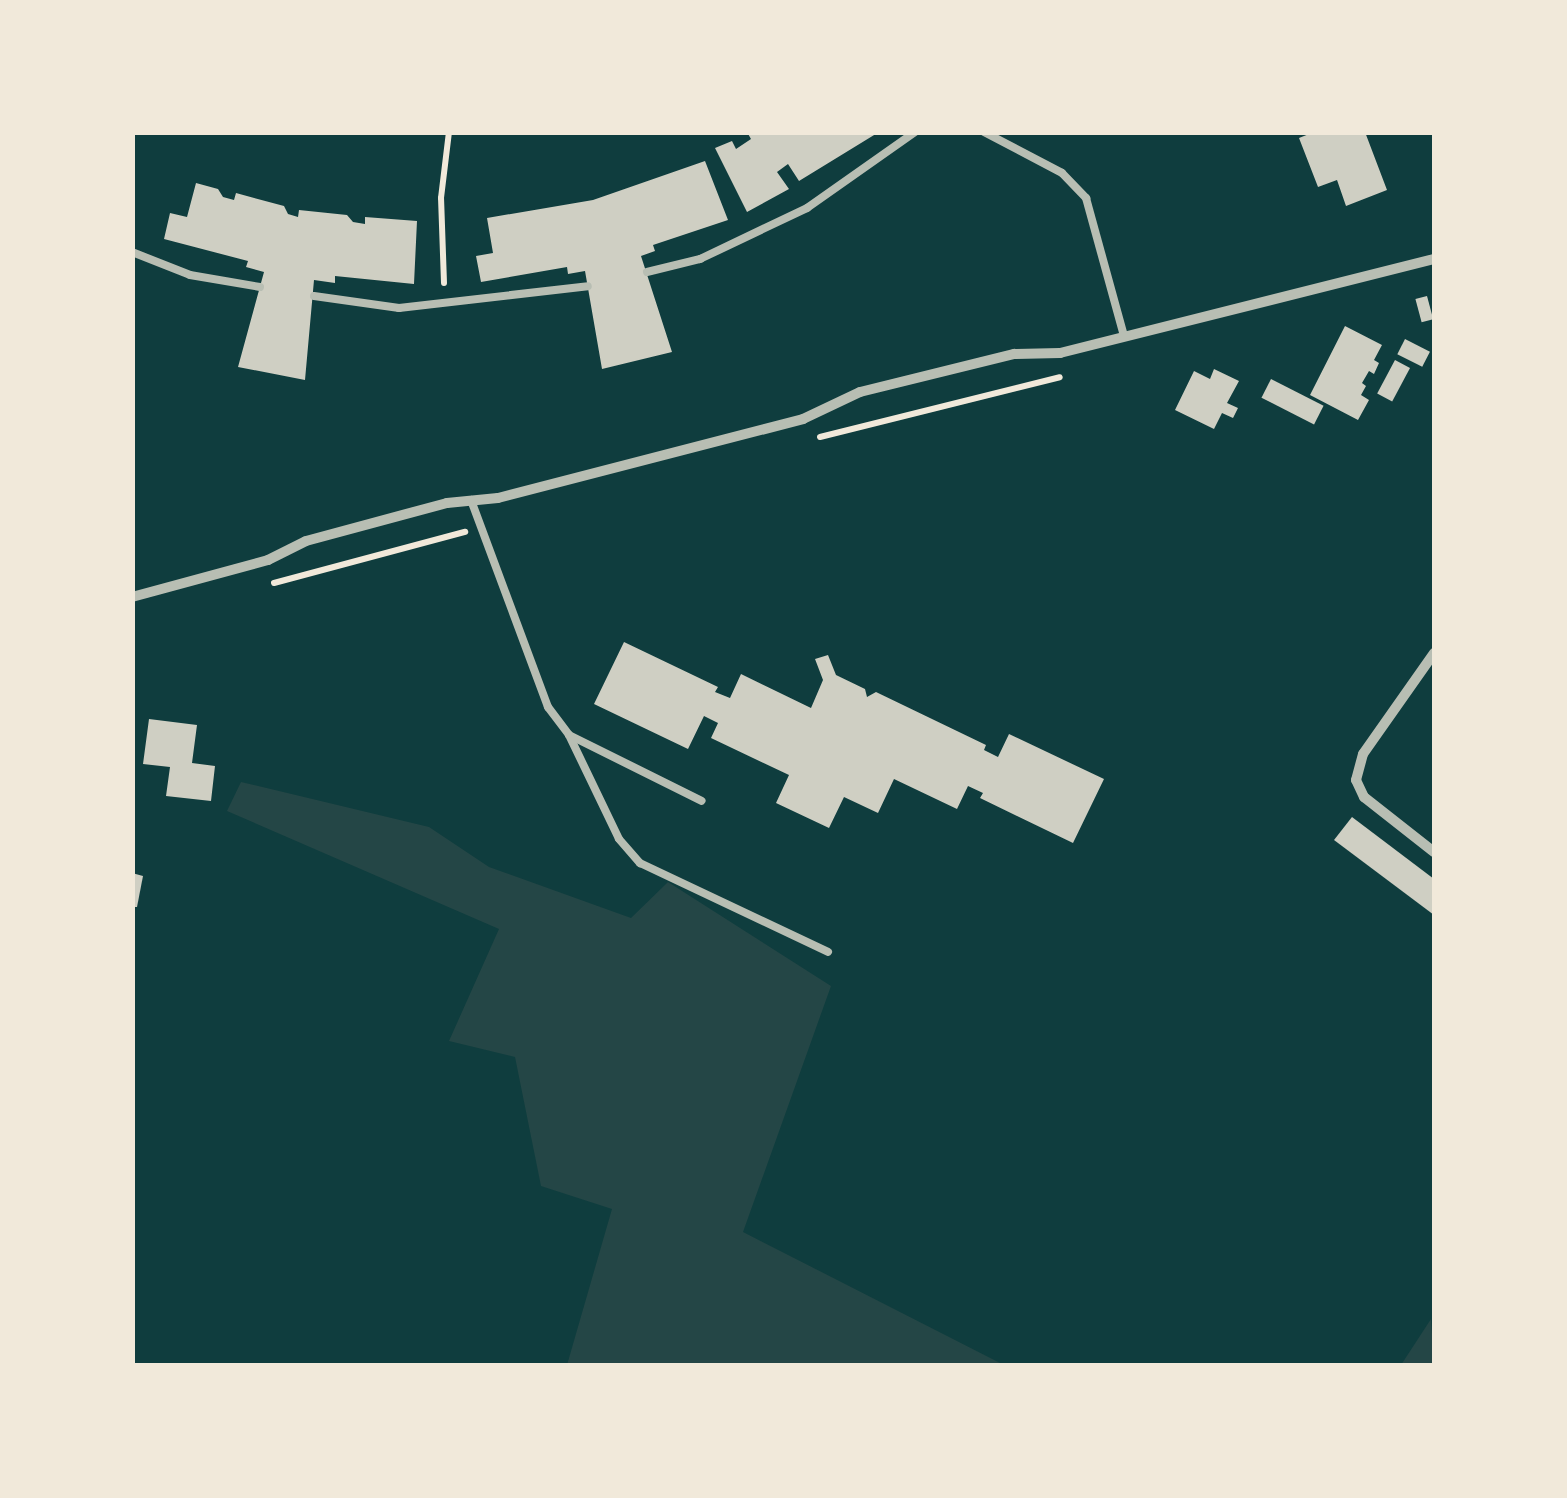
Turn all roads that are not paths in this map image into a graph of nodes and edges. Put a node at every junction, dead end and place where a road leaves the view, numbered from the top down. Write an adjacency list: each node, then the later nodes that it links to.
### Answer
1 (914, 132): 5 (lane)
2 (984, 132): 9 (lane)
3 (132, 252): 7 (lane)
4 (1434, 259): 9 (street)
5 (647, 272)
6 (588, 286): 8 (lane)
7 (260, 287)
8 (314, 296)
9 (1124, 336): 10 (street)
10 (471, 500): 11 (street); 13 (lane)
11 (132, 597)
12 (1434, 654): 15 (street)
13 (569, 735): 14 (lane); 16 (lane)
14 (702, 801)
15 (1434, 852)
16 (828, 952)

